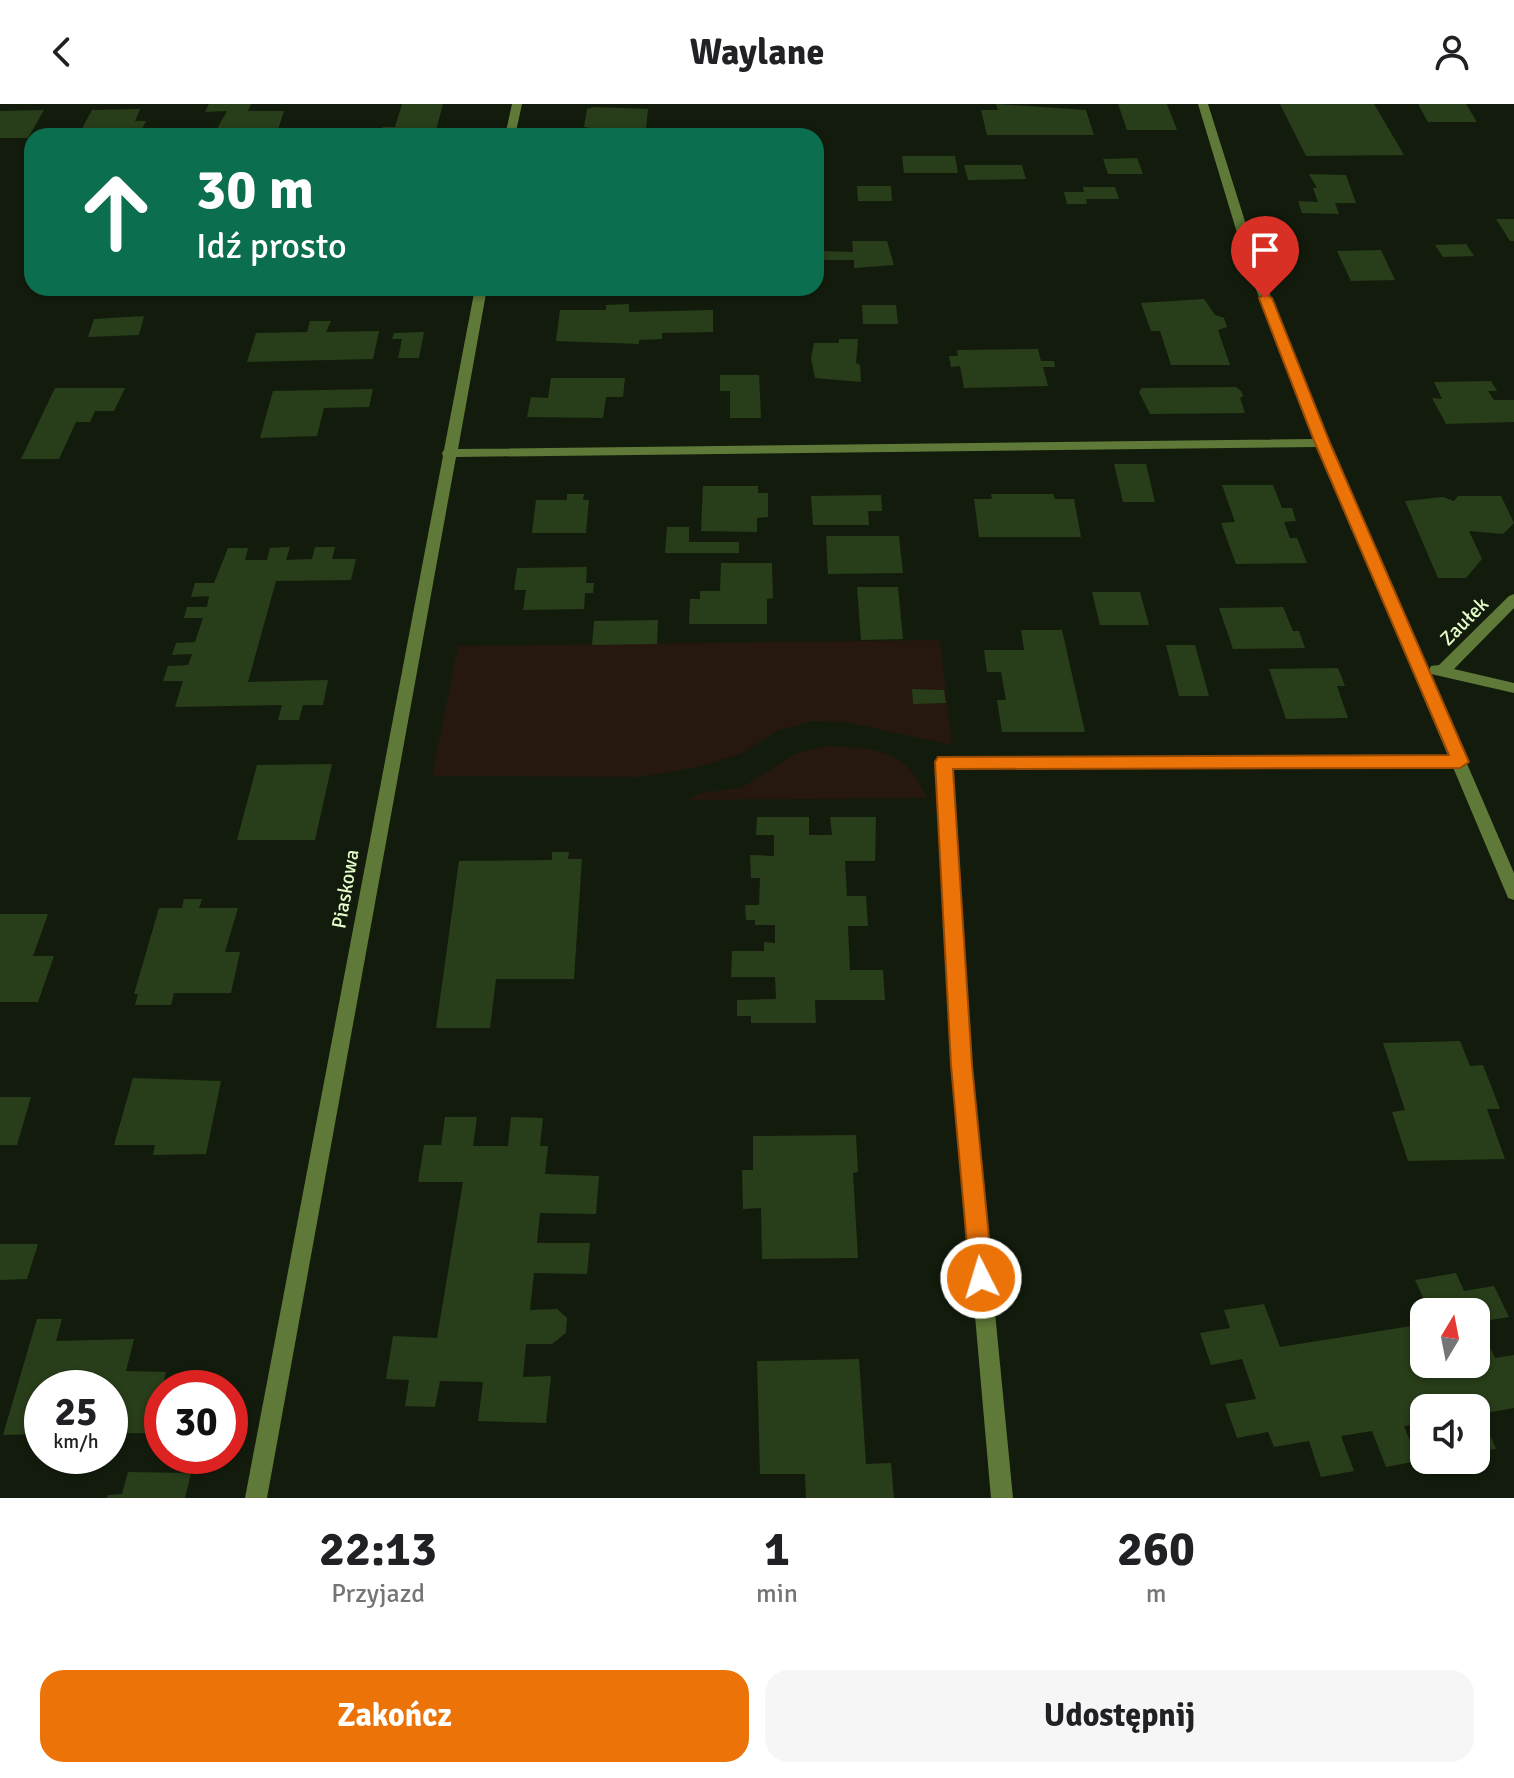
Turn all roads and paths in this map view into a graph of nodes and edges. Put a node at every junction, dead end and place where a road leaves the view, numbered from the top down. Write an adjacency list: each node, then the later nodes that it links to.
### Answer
1 (517, 104): 3 (street)
2 (1203, 104): 5 (street)
3 (512, 128)
4 (479, 296): 6 (street, Piaskowa)
5 (1323, 443): 6 (street); 8 (street)
6 (448, 453): 13 (street, Piaskowa)
7 (1514, 599): 9 (street, Zaułek)
8 (1419, 666): 9 (street); 11 (street)
9 (1443, 671): 10 (street)
10 (1514, 688)
11 (1460, 762): 12 (street); 14 (street)
12 (1514, 893)
13 (256, 1498)
14 (1002, 1498)

